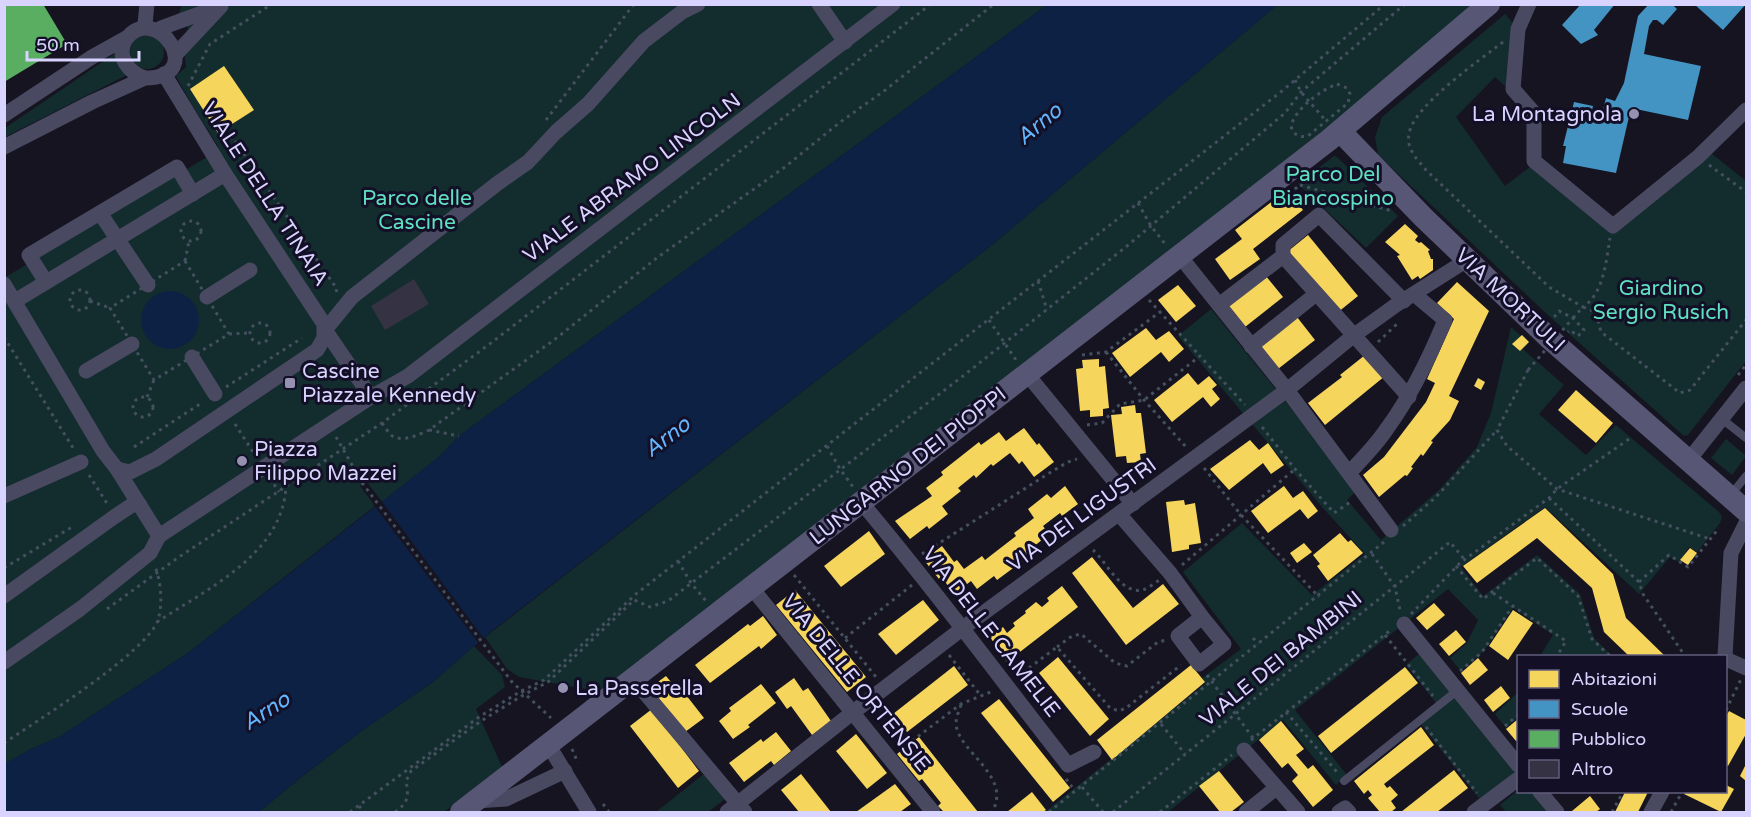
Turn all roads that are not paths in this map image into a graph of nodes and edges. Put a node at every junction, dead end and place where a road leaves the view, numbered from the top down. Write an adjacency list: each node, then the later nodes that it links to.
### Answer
1 (147, 4): 8 (street)
2 (698, 4): 35 (street)
3 (819, 4): 11 (street)
4 (893, 4): 11 (street, VIALE ABRAMO LINCOLN)
5 (1490, 4): 17 (street, LUNGARNO DEI PIOPPI)
6 (1530, 4): 15 (street)
7 (223, 5): 9 (street); 12 (street)
8 (145, 24): 9 (street); 10 (street)
9 (161, 28): 12 (street)
10 (126, 38): 14 (street); 16 (street)
11 (845, 42): 45 (street, VIALE ABRAMO LINCOLN)
12 (175, 54): 13 (street)
13 (164, 74): 14 (street); 19 (street, VIALE DELLA TINAIA)
14 (145, 78): 18 (street)
15 (1746, 110)
16 (4, 115)
17 (1333, 126): 24 (street, LUNGARNO DEI PIOPPI); 25 (street, VIA MORTULI)
18 (4, 147)
19 (225, 174): 20 (street); 35 (street, VIALE DELLA TINAIA)
20 (193, 194): 21 (street); 22 (street)
21 (100, 213): 22 (street); 27 (street)
22 (118, 239): 27 (street); 29 (street)
23 (1283, 256): 30 (street); 32 (street); 34 (street)
24 (1178, 257): 34 (street); 41 (street, LUNGARNO DEI PIOPPI)
25 (1467, 260): 32 (street, VIA DEI LIGUSTRI); 49 (street, VIA MORTULI)
26 (250, 270): 31 (street)
27 (46, 282): 33 (street)
28 (4, 284): 33 (street)
29 (148, 285)
30 (1316, 294): 36 (street); 38 (street)
31 (207, 297)
32 (1409, 297): 36 (street, VIA DEI LIGUSTRI); 46 (street)
33 (15, 301): 51 (street)
34 (1219, 305): 38 (street)
35 (324, 334): 45 (street); 51 (street)
36 (1353, 336): 43 (street, VIA DEI LIGUSTRI); 46 (street)
37 (132, 344): 40 (street)
38 (1251, 346): 43 (street)
39 (192, 357): 44 (street)
40 (86, 371)
41 (1026, 374): 55 (street, LUNGARNO DEI PIOPPI); 56 (street)
42 (1746, 388): 47 (street)
43 (1287, 390): 52 (street); 56 (street, VIA DEI LIGUSTRI)
44 (215, 394)
45 (371, 397): 62 (street, VIALE ABRAMO LINCOLN)
46 (1409, 397): 52 (street)
47 (1722, 419): 48 (lane); 49 (street)
48 (1746, 438)
49 (1688, 461): 57 (street, VIA MORTULI)
50 (81, 462): 54 (street)
51 (117, 469): 58 (street)
52 (1350, 472): 61 (street)
53 (1746, 476): 57 (lane)
54 (4, 496)
55 (859, 497): 63 (street, LUNGARNO DEI PIOPPI); 67 (street, VIA DELLE CAMELIE)
56 (1133, 504): 59 (street, VIA DEI LIGUSTRI)
57 (1738, 504)
58 (132, 508): 62 (street); 64 (street)
59 (1119, 514): 65 (street); 67 (street, VIA DEI LIGUSTRI)
60 (1746, 523): 68 (street)
61 (1393, 532)
62 (159, 536): 70 (street)
63 (751, 587): 72 (street, LUNGARNO DEI PIOPPI); 74 (street, VIA DELLE ORTENSIE)
64 (4, 596)
65 (1202, 617): 65 (street)
66 (1401, 620): 73 (street)
67 (963, 628): 74 (street, VIA DEI LIGUSTRI); 77 (street, VIA DELLE CAMELIE)
68 (1725, 655)
69 (1727, 660): 71 (street)
70 (4, 662)
71 (1744, 673)
72 (634, 680): 75 (street, LUNGARNO DEI PIOPPI); 88 (street)
73 (1454, 685): 78 (street); 81 (lane)
74 (852, 713): 88 (street, VIA DEI LIGUSTRI); 89 (street, VIA DELLE ORTENSIE)
75 (549, 746): 79 (street); 86 (street, LUNGARNO DEI PIOPPI)
76 (1244, 746): 82 (street)
77 (1094, 752)
78 (1517, 764)
79 (565, 771): 85 (street, LUNGARNO DEI PIOPPI); 90 (street)
80 (1517, 780): 87 (street)
81 (1344, 781)
82 (1276, 788): 91 (street); 92 (street)
83 (1541, 793): 95 (street)
84 (1661, 793): 96 (street)
85 (506, 806): 86 (street, LUNGARNO DEI PIOPPI)
86 (469, 807)
87 (1480, 808)
88 (736, 810)
89 (926, 810)
90 (589, 813)
91 (1246, 813)
92 (1298, 813)
93 (1339, 813): 94 (street)
94 (1349, 813)
95 (1557, 813)
96 (1651, 813)

